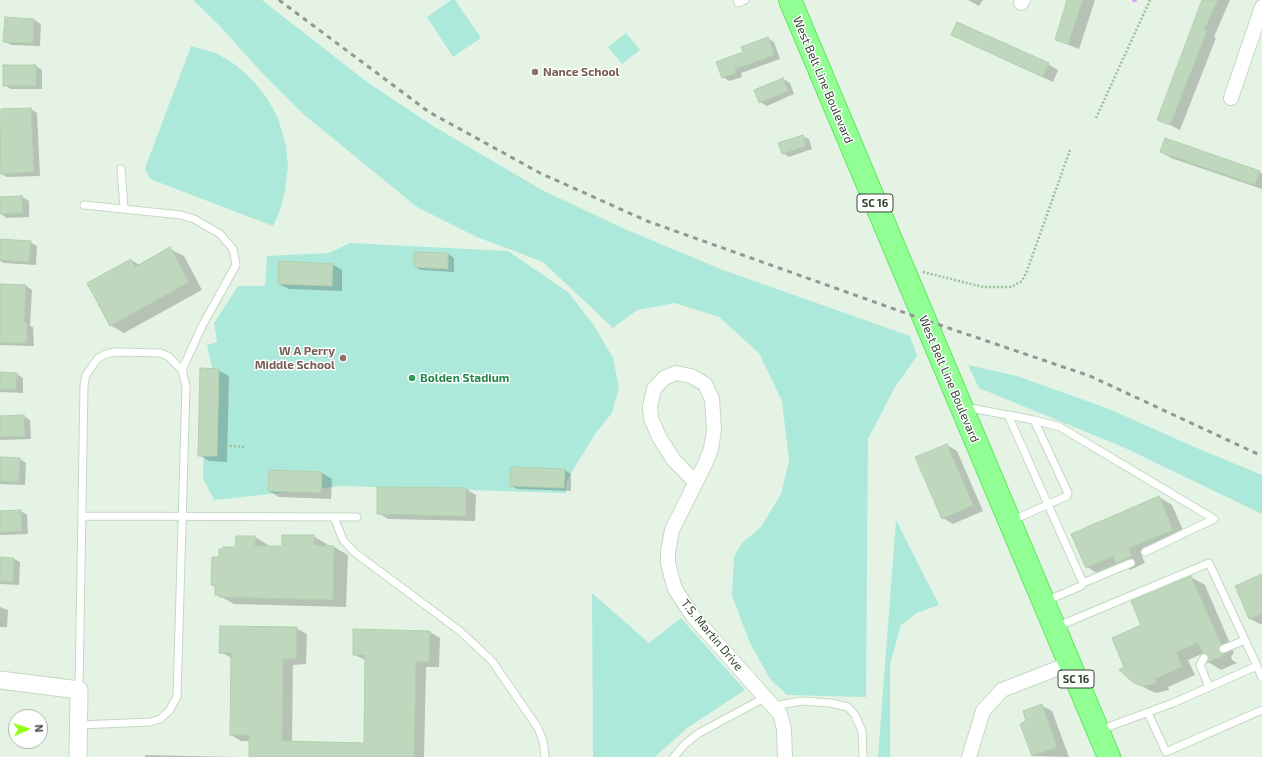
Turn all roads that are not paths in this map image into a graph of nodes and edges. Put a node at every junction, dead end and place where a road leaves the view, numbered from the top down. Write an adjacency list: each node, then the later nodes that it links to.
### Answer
1 (737, 0): 2 (lane)
2 (745, 0)
3 (790, 0): 10 (main road, West Belt Line Boulevard / SC 16)
4 (1262, 7): 5 (street)
5 (1231, 98)
6 (121, 169): 8 (lane)
7 (84, 205): 8 (lane)
8 (124, 208): 9 (lane)
9 (182, 370): 15 (lane); 18 (lane)
10 (961, 406): 11 (lane); 19 (main road, West Belt Line Boulevard / SC 16)
11 (1008, 415): 12 (lane); 14 (lane)
12 (1034, 420): 14 (lane); 20 (lane)
13 (695, 482): 13 (street, T.S. Martin Drive); 34 (street, T.S. Martin Drive)
14 (1048, 505): 19 (lane); 22 (lane)
15 (82, 516): 18 (lane); 33 (lane)
16 (334, 516): 17 (lane); 18 (lane); 40 (lane)
17 (357, 516)
18 (182, 517): 37 (lane)
19 (1010, 522): 23 (main road, West Belt Line Boulevard / SC 16)
20 (1145, 552)
21 (1131, 563): 22 (lane)
22 (1083, 583): 23 (lane)
23 (1044, 602): 24 (main road, West Belt Line Boulevard / SC 16)
24 (1054, 628): 25 (lane); 28 (main road, West Belt Line Boulevard / SC 16)
25 (1245, 640): 26 (lane); 29 (lane)
26 (1223, 649)
27 (1204, 658): 32 (lane)
28 (1069, 664): 38 (main road, West Belt Line Boulevard / SC 16); 44 (street)
29 (1257, 666): 30 (lane); 32 (lane)
30 (1262, 678)
31 (0, 680): 33 (street)
32 (1209, 687): 36 (lane)
33 (79, 690): 37 (street)
34 (770, 701): 41 (lane); 42 (street, T.S. Martin Drive); 43 (lane)
35 (1262, 710): 36 (lane)
36 (1148, 713): 38 (lane)
37 (79, 725): 39 (street)
38 (1098, 731): 45 (main road, West Belt Line Boulevard / SC 16)
39 (78, 757)
40 (545, 757)
41 (674, 757)
42 (785, 757)
43 (863, 757)
44 (969, 757)
45 (1109, 757)

